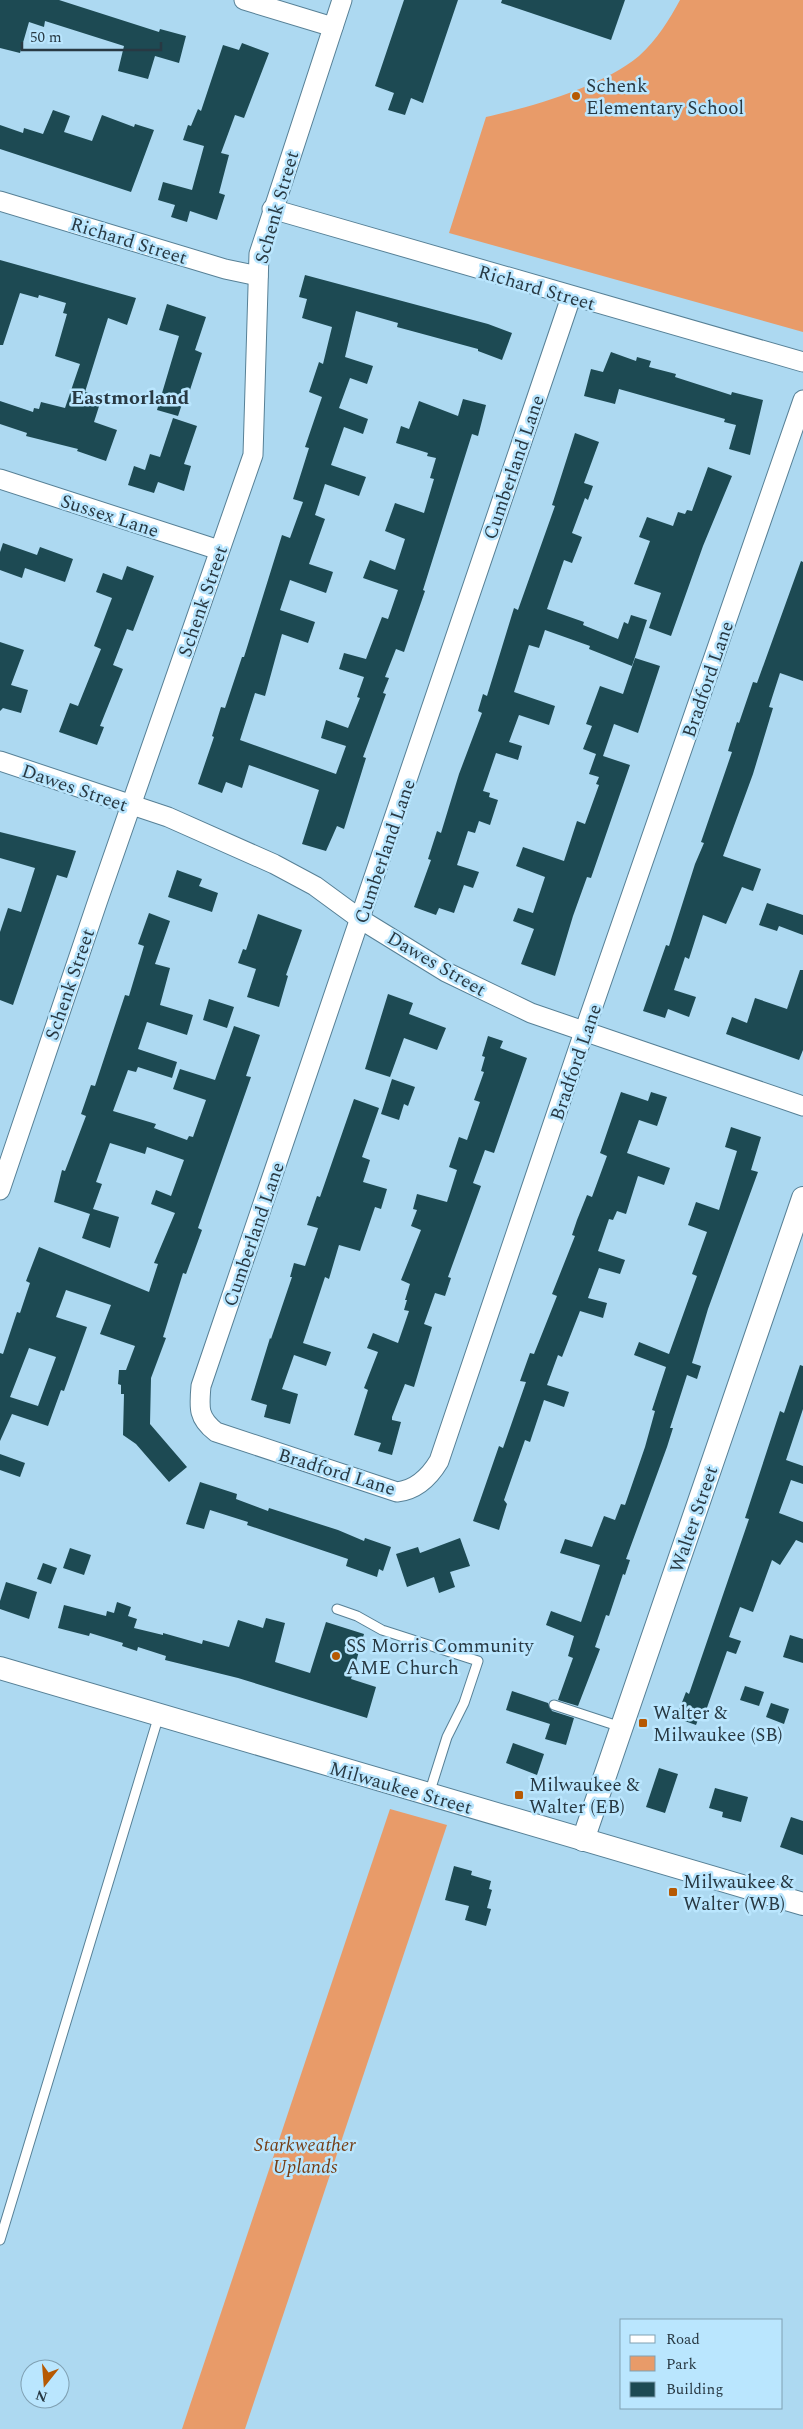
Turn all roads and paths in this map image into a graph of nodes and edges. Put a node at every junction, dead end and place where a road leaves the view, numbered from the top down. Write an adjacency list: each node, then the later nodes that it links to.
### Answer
1 (244, 0): 3 (street)
2 (342, 0): 3 (street, Schenk Street)
3 (333, 27): 5 (street, Schenk Street)
4 (0, 201): 6 (street, Richard Street)
5 (272, 210): 6 (street, Schenk Street); 7 (street, Richard Street)
6 (258, 276): 11 (street, Schenk Street)
7 (571, 297): 8 (street, Richard Street); 14 (street, Cumberland Lane)
8 (803, 362)
9 (803, 400): 15 (street, Bradford Lane)
10 (0, 479): 11 (street, Sussex Lane)
11 (219, 550): 13 (street, Schenk Street)
12 (0, 761): 13 (street, Dawes Street)
13 (131, 806): 14 (street, Dawes Street); 17 (street, Schenk Street)
14 (360, 919): 15 (street, Dawes Street); 19 (street, Cumberland Lane)
15 (584, 1032): 16 (street, Dawes Street); 19 (street, Bradford Lane)
16 (803, 1106)
17 (0, 1190)
18 (803, 1198): 24 (street, Walter Street)
19 (200, 1405)
20 (337, 1609): 25 (lane)
21 (0, 1668): 23 (street, Milwaukee Street)
22 (554, 1705): 24 (lane)
23 (159, 1715): 25 (street, Milwaukee Street); 28 (lane)
24 (621, 1727): 26 (street, Walter Street)
25 (429, 1794): 26 (street, Milwaukee Street)
26 (583, 1840): 27 (street, Milwaukee Street)
27 (803, 1904)
28 (0, 2240)

